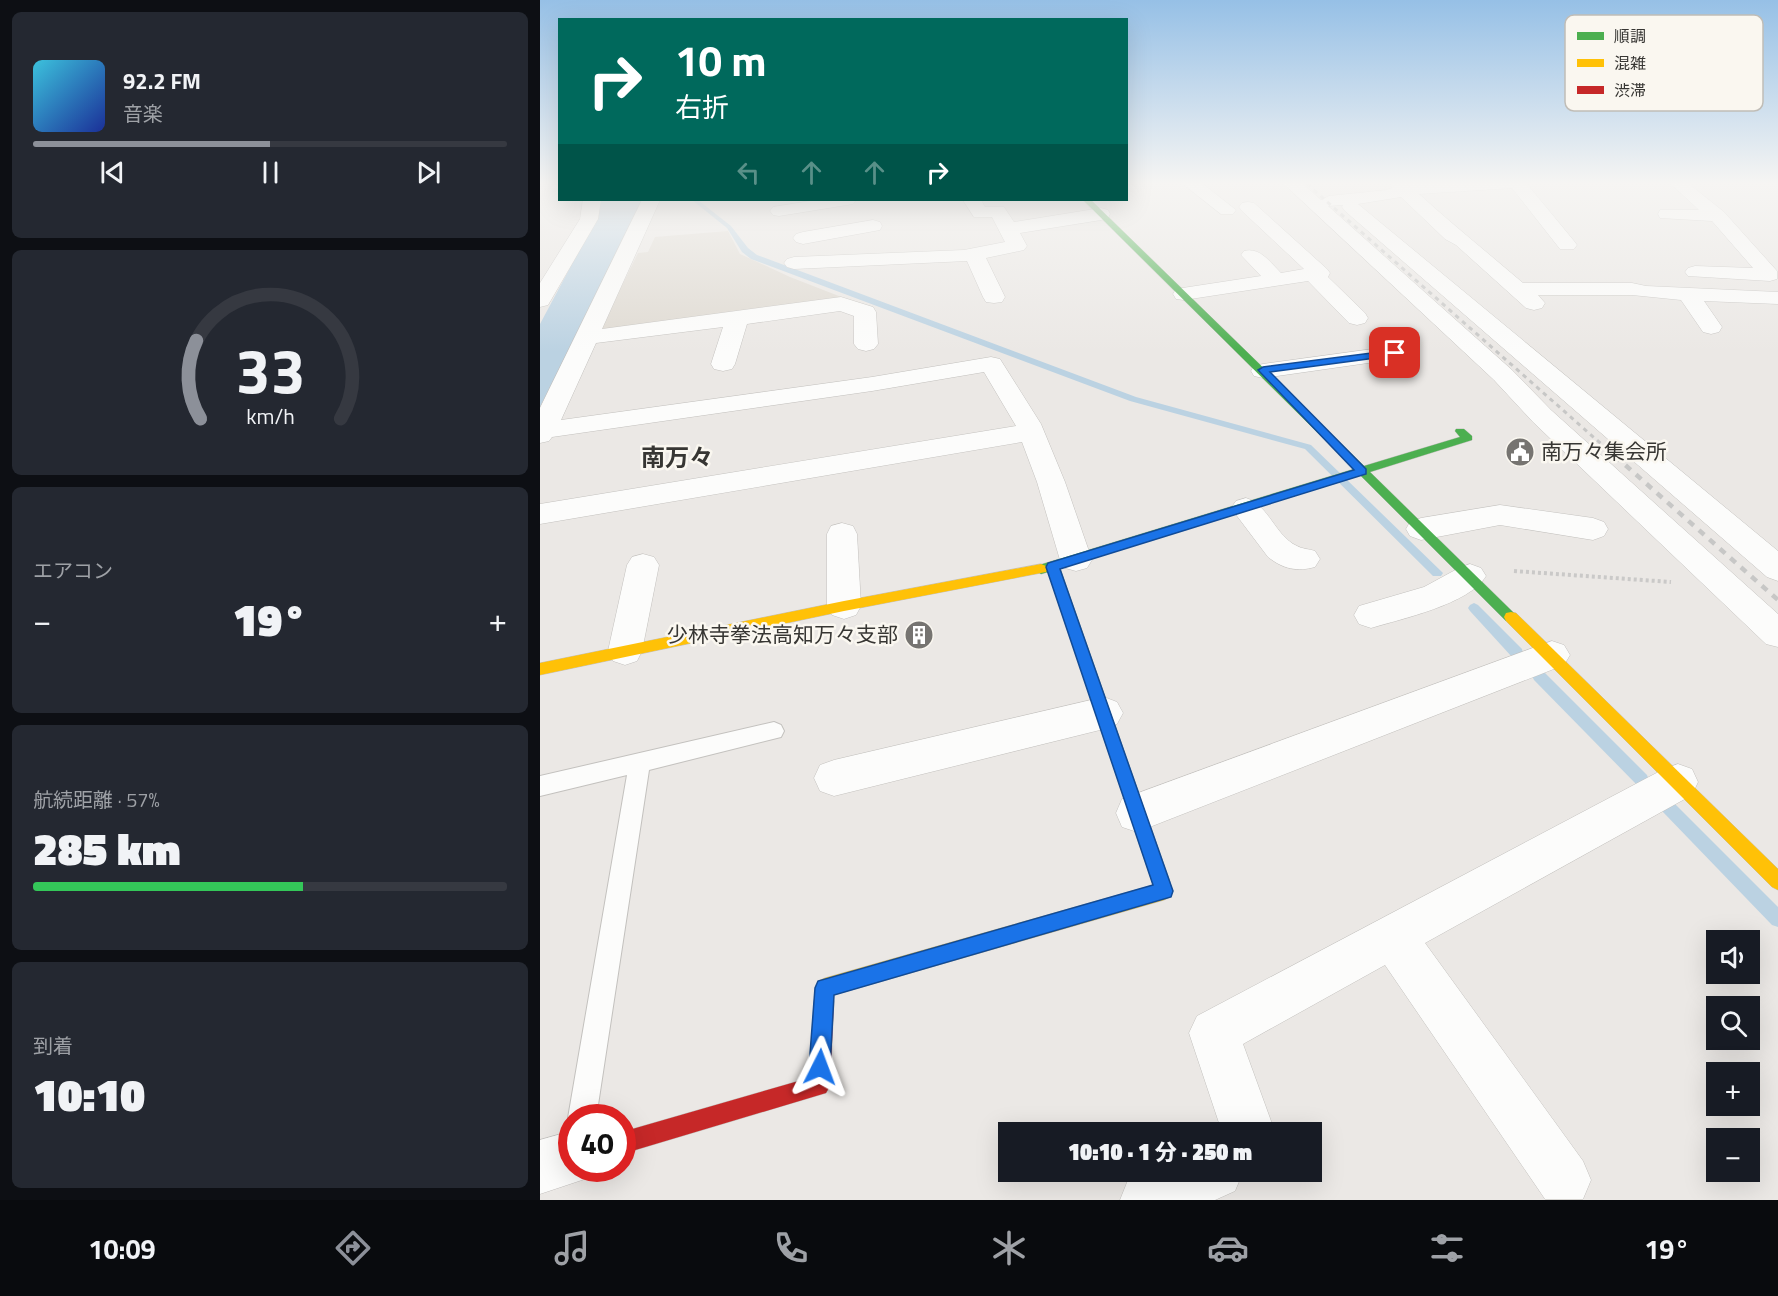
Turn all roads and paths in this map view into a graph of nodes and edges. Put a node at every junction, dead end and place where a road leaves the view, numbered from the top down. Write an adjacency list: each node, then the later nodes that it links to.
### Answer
1 (576, 240): 29 (street)
2 (633, 240): 34 (street)
3 (880, 240): 13 (street)
4 (1014, 240): 15 (street)
5 (1128, 240): 25 (street)
6 (1284, 240): 21 (street)
7 (1367, 240): 56 (street)
8 (1390, 240): 51 (street)
9 (1461, 240): 24 (street)
10 (1565, 240): 12 (street)
11 (1739, 240): 17 (street)
12 (1568, 244)
13 (884, 249)
14 (1701, 253): 17 (street)
15 (974, 254): 18 (street); 27 (street)
16 (1251, 255): 23 (street)
17 (1754, 257): 20 (street)
18 (915, 258): 19 (street); 22 (street)
19 (794, 263)
20 (1681, 271)
21 (1313, 274): 23 (street); 31 (street)
22 (921, 279)
23 (1277, 280): 25 (street)
24 (1518, 289): 26 (street); 30 (street)
25 (1184, 294): 38 (street)
26 (1688, 294): 28 (street); 33 (street)
27 (994, 297)
28 (1778, 298)
29 (540, 300)
30 (1543, 312)
31 (1357, 318)
32 (737, 319): 34 (street); 35 (street); 37 (street)
33 (1711, 327)
34 (587, 337): 40 (street)
35 (866, 344)
36 (1395, 353): 38 (street)
37 (723, 364)
38 (1263, 370): 42 (street)
39 (1460, 431): 42 (street)
40 (541, 432): 41 (street)
41 (1031, 432): 44 (street); 49 (street)
42 (1362, 471): 43 (street); 45 (street)
43 (1246, 508): 48 (street); 49 (street)
44 (540, 514)
45 (1421, 529): 46 (street); 52 (street)
46 (1593, 529)
47 (842, 534): 54 (street)
48 (1304, 559)
49 (1065, 563): 54 (street); 60 (street)
50 (644, 565): 57 (street)
51 (1778, 568)
52 (1470, 576): 53 (path); 55 (street); 58 (street)
53 (1681, 583)
54 (844, 606): 57 (street)
55 (1371, 615)
56 (1778, 634)
57 (626, 651): 59 (street)
58 (1552, 655): 64 (street); 66 (street)
59 (540, 669)
60 (1104, 713): 63 (street); 66 (street)
61 (774, 731): 62 (lane)
62 (640, 762): 65 (lane); 69 (lane)
63 (834, 778)
64 (1678, 782): 67 (street); 68 (street)
65 (540, 786)
66 (1137, 813): 71 (street)
67 (1778, 881)
68 (1392, 936): 70 (street); 74 (street)
69 (584, 1104)
70 (1245, 1122)
71 (636, 1139)
72 (558, 1162): 73 (street)
73 (540, 1167)
74 (1564, 1180)
75 (1192, 1182): 76 (street)
76 (1148, 1200)

